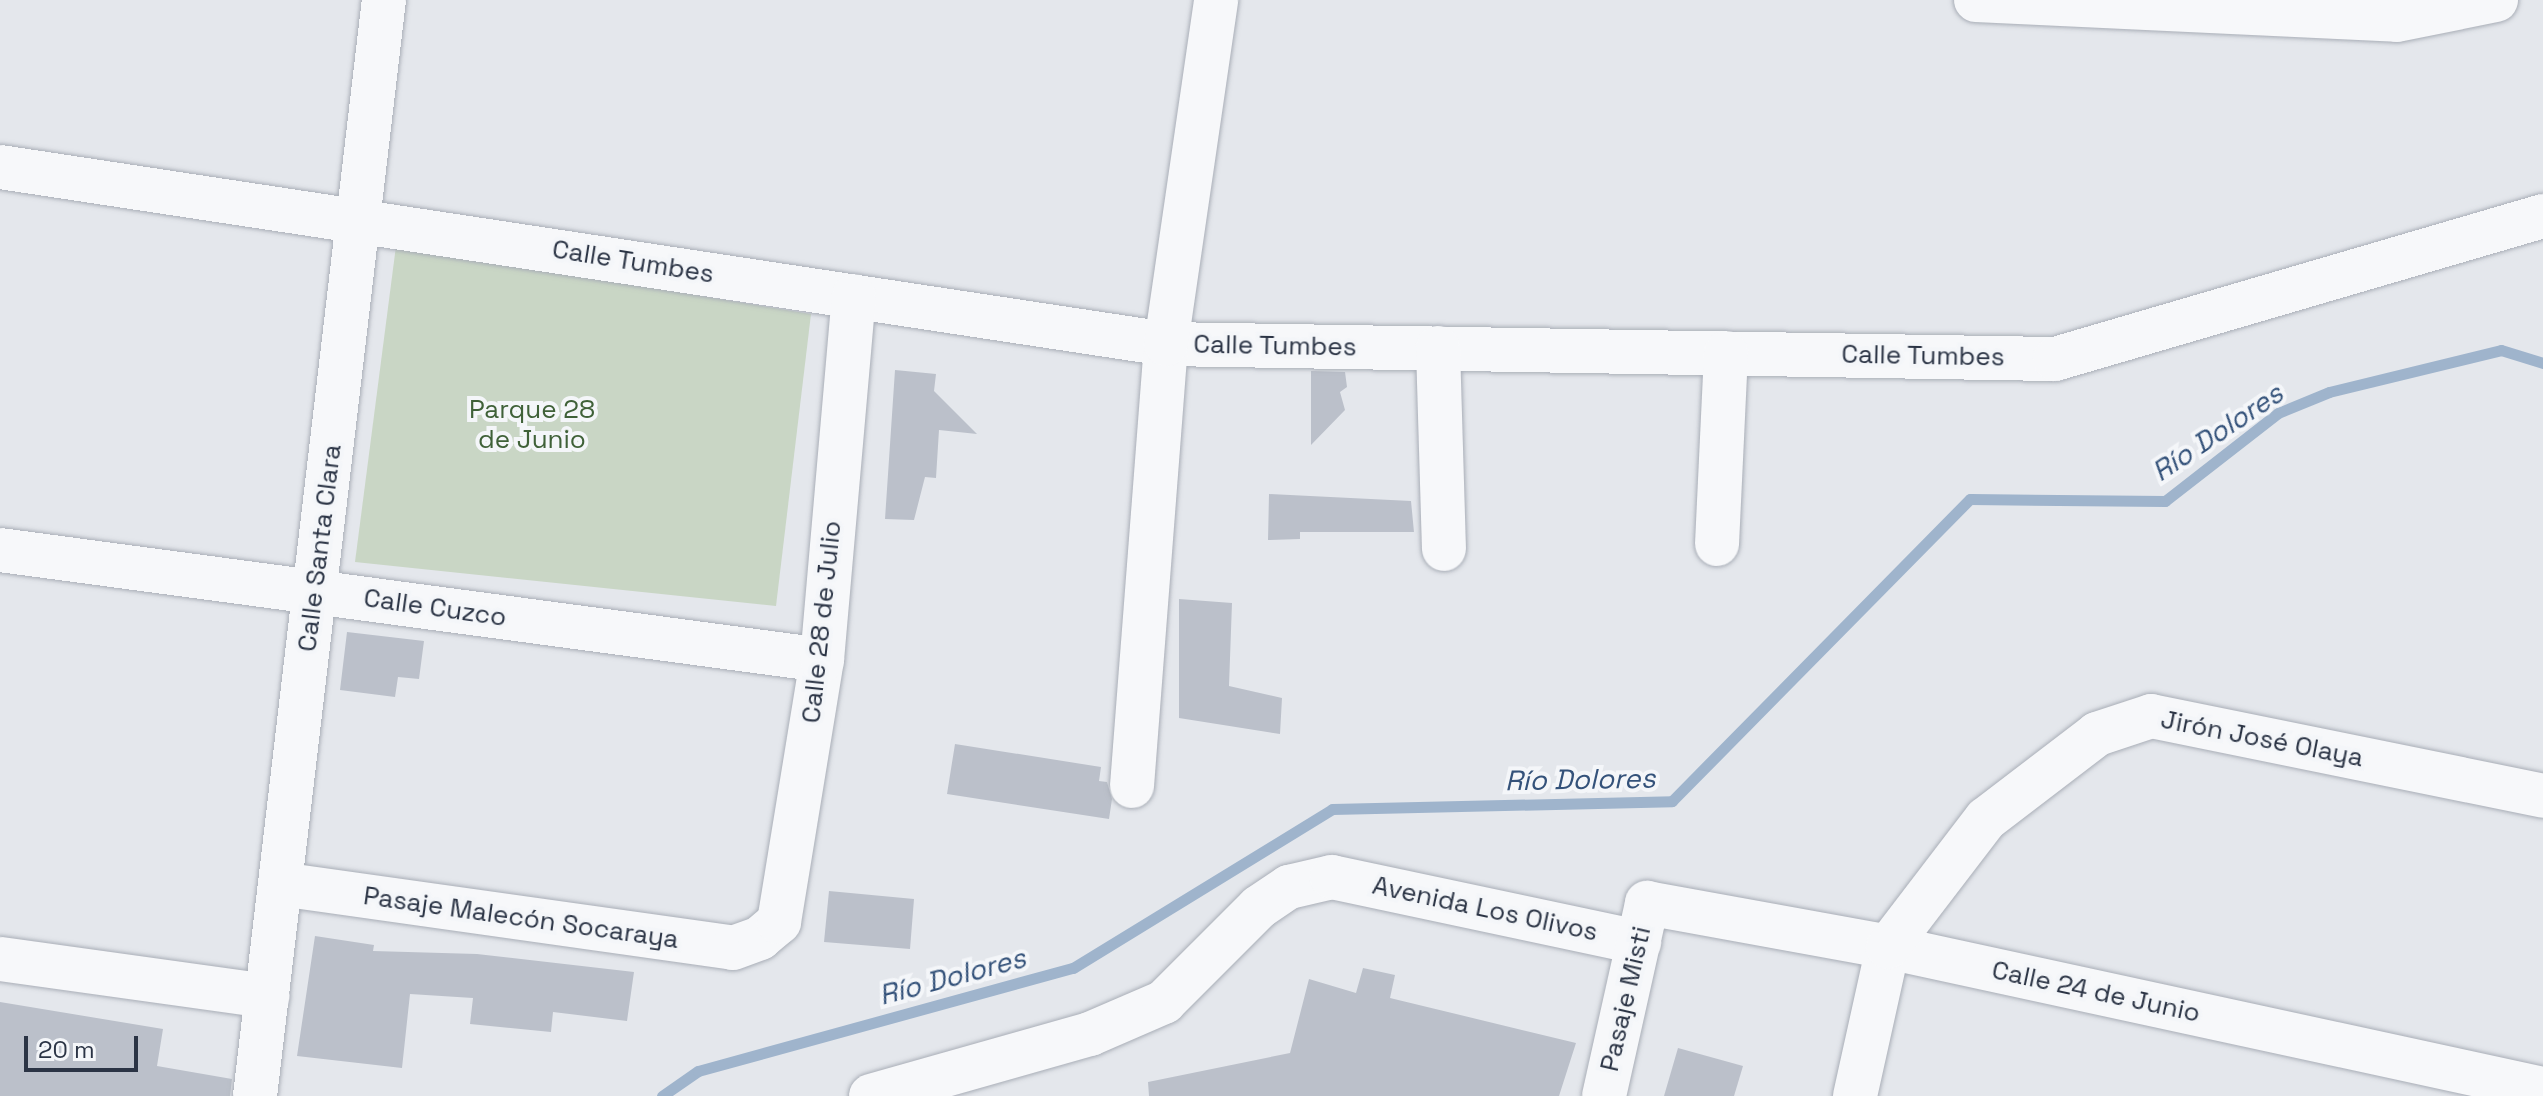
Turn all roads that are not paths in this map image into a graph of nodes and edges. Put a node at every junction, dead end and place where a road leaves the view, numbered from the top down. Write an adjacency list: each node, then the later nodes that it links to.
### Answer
1 (384, 0): 7 (street, Calle Santa Clara)
2 (1216, 0): 9 (street)
3 (1978, 0): 4 (street)
4 (2496, 0)
5 (0, 167): 7 (street, Calle Tumbes)
6 (2543, 216): 11 (street, Calle Tumbes)
7 (358, 220): 8 (street, Calle Tumbes); 15 (street, Calle Santa Clara)
8 (854, 296): 9 (street, Calle Tumbes); 16 (street, Calle 28 de Julio)
9 (1166, 344): 10 (street, Calle Tumbes); 17 (street)
10 (1438, 348): 11 (street, Calle Tumbes); 13 (street)
11 (1726, 353): 12 (street)
12 (1717, 544)
13 (1444, 549)
14 (0, 550): 15 (street, Calle Cuzco)
15 (315, 592): 16 (street, Calle Cuzco); 19 (street, Calle Santa Clara)
16 (822, 660): 21 (street, Calle 28 de Julio)
17 (1132, 786)
18 (2543, 796): 22 (street, Jirón José Olaya)
19 (280, 884): 21 (street, Pasaje Malecón Socaraya); 24 (street, Calle Santa Clara)
20 (1643, 923): 22 (street, Calle 24 de Junio); 27 (street, Avenida Los Olivos); 28 (street, Pasaje Misti)
21 (760, 938)
22 (1888, 947): 25 (street, Calle 24 de Junio); 29 (street, Jirón José Olaya)
23 (0, 959): 24 (street)
24 (267, 996): 26 (street, Calle Santa Clara)
25 (2543, 1089)
26 (255, 1096)
27 (871, 1096)
28 (1604, 1096)
29 (1855, 1096)

